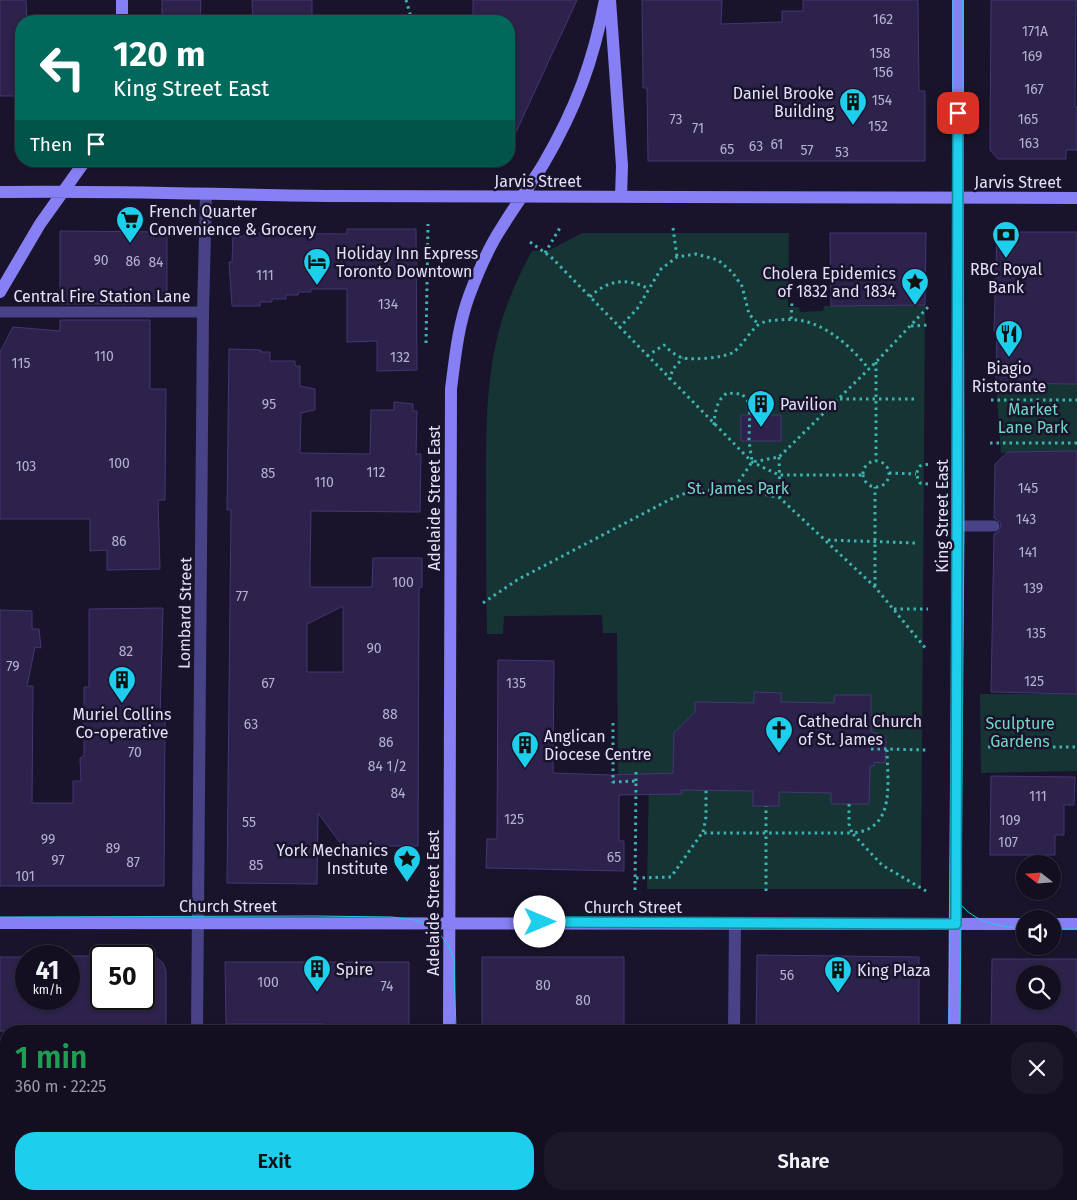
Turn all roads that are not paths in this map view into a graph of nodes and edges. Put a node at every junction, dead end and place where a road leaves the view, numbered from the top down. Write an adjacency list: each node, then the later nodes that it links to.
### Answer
1 (122, 0): 5 (main road)
2 (605, 0): 10 (main road, Adelaide Street East)
3 (610, 0): 11 (main road)
4 (958, 0): 12 (main road, King Street East)
5 (122, 15)
6 (81, 167): 7 (main road)
7 (64, 191): 8 (main road, Jarvis Street); 9 (main road, Jarvis Street); 14 (main road)
8 (0, 192)
9 (206, 195): 10 (main road, Jarvis Street); 16 (street, Lombard Street)
10 (522, 197): 11 (main road, Jarvis Street); 20 (main road, Adelaide Street East)
11 (621, 197): 12 (main road, Jarvis Street)
12 (959, 198): 13 (main road, Jarvis Street); 17 (main road, King Street East)
13 (1077, 198)
14 (0, 292)
15 (0, 312): 16 (lane, Central Fire Station Lane)
16 (203, 312): 19 (street, Lombard Street)
17 (958, 526): 18 (lane); 23 (main road, King Street East)
18 (994, 526)
19 (198, 922): 20 (main road, Church Street); 21 (main road, Church Street); 27 (street, Lombard Street)
20 (450, 922): 22 (main road, Church Street); 28 (main road, Adelaide Street East)
21 (0, 923)
22 (735, 923): 23 (main road, Church Street); 29 (street)
23 (956, 924): 24 (main road, Church Street); 30 (main road, King Street East)
24 (1016, 924)
25 (1061, 924): 26 (main road)
26 (1077, 924)
27 (197, 1025)
28 (449, 1025)
29 (734, 1025)
30 (954, 1025)

